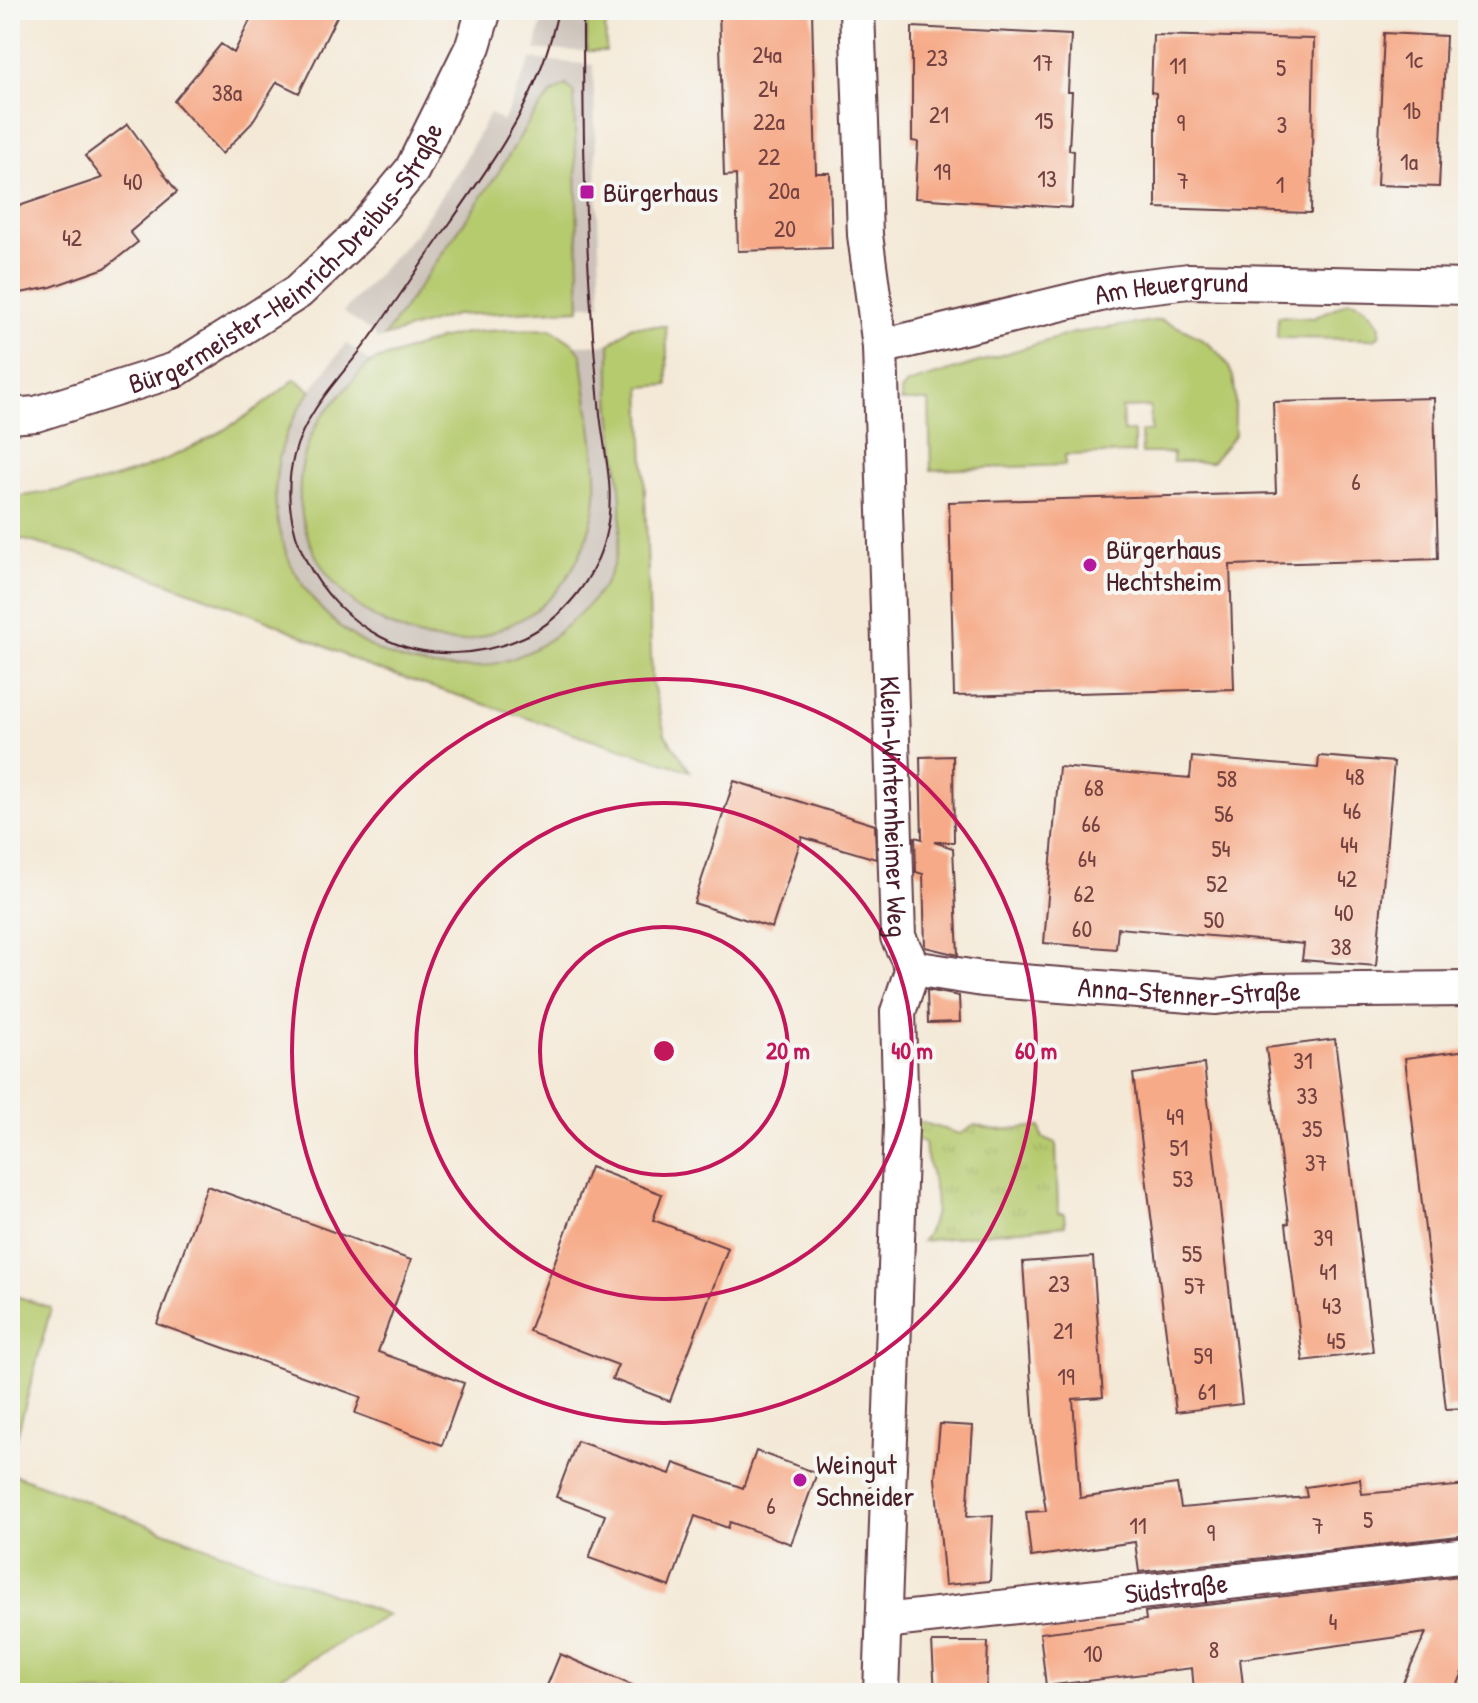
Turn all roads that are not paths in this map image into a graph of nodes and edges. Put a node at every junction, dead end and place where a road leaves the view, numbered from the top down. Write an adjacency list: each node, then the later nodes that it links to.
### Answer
1 (484, 10): 5 (street, Bürgermeister-Heinrich-Dreibus-Straße)
2 (857, 10): 4 (street, Klein-Winternheimer Weg)
3 (1468, 287): 4 (street, Am Heuergrund)
4 (880, 347): 6 (street, Klein-Winternheimer Weg)
5 (10, 416)
6 (913, 968): 7 (street, Anna-Stenner-Straße); 9 (street, Klein-Winternheimer Weg)
7 (1468, 989)
8 (1468, 1555): 9 (street, Südstraße)
9 (884, 1621): 10 (street, Klein-Winternheimer Weg)
10 (881, 1693)

